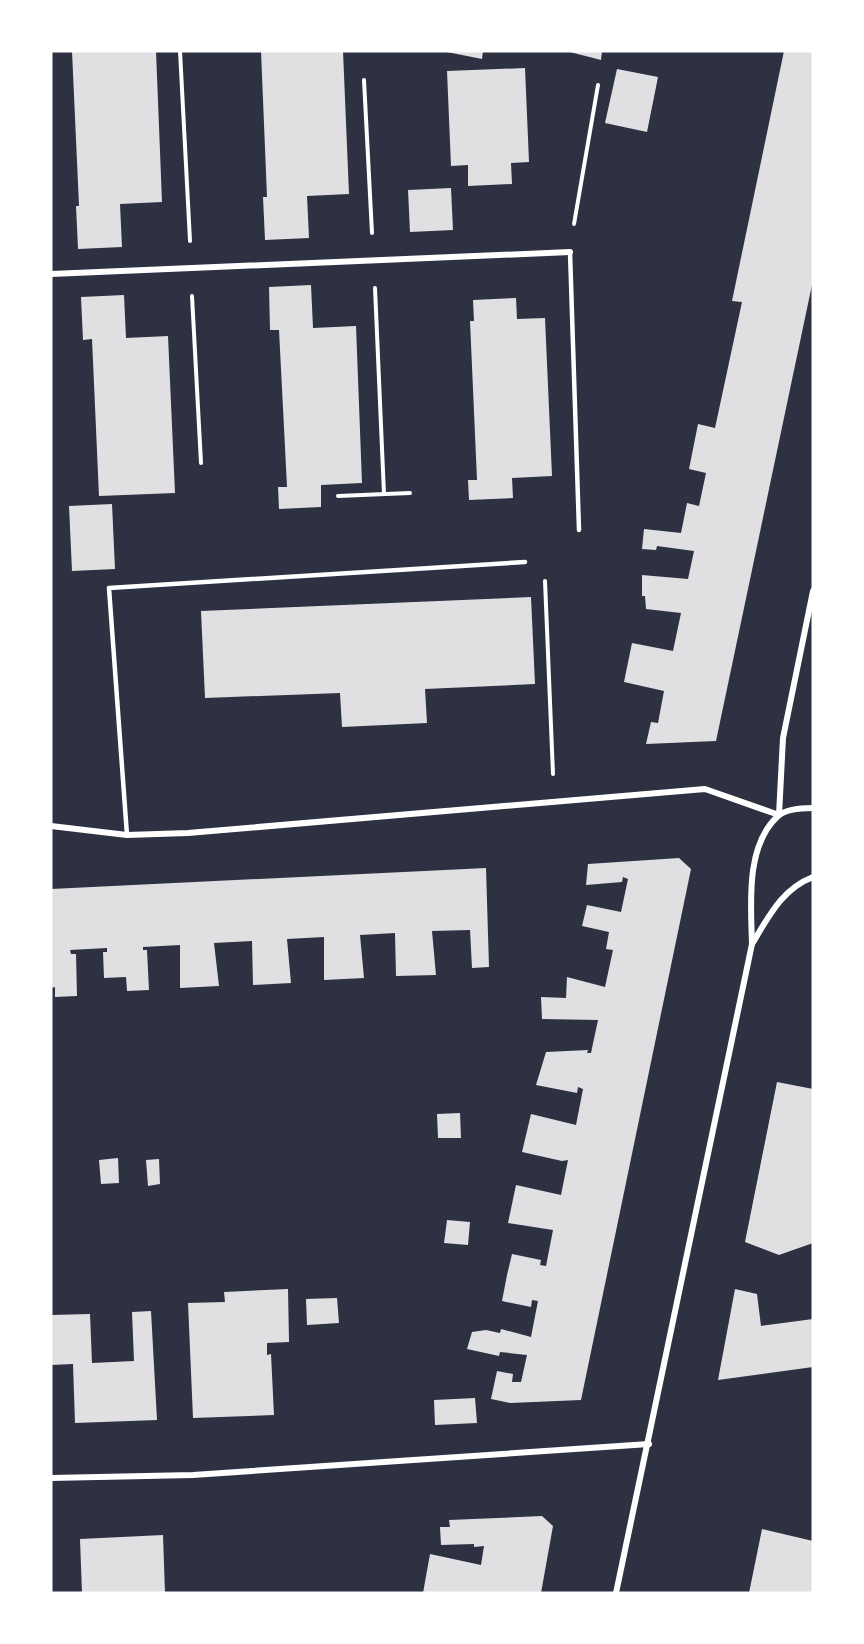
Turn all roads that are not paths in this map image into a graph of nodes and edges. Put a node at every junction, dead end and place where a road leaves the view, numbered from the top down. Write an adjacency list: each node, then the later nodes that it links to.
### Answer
1 (570, 252): 2 (street); 3 (lane)
2 (51, 274)
3 (579, 530)
4 (525, 562): 9 (lane)
5 (813, 591): 7 (street)
6 (813, 808): 7 (street)
7 (779, 815): 9 (street); 11 (street)
8 (51, 826): 9 (street)
9 (127, 835)
10 (813, 877): 11 (street)
11 (752, 944): 12 (street)
12 (649, 1444): 13 (street); 14 (street)
13 (51, 1478)
14 (616, 1593)

